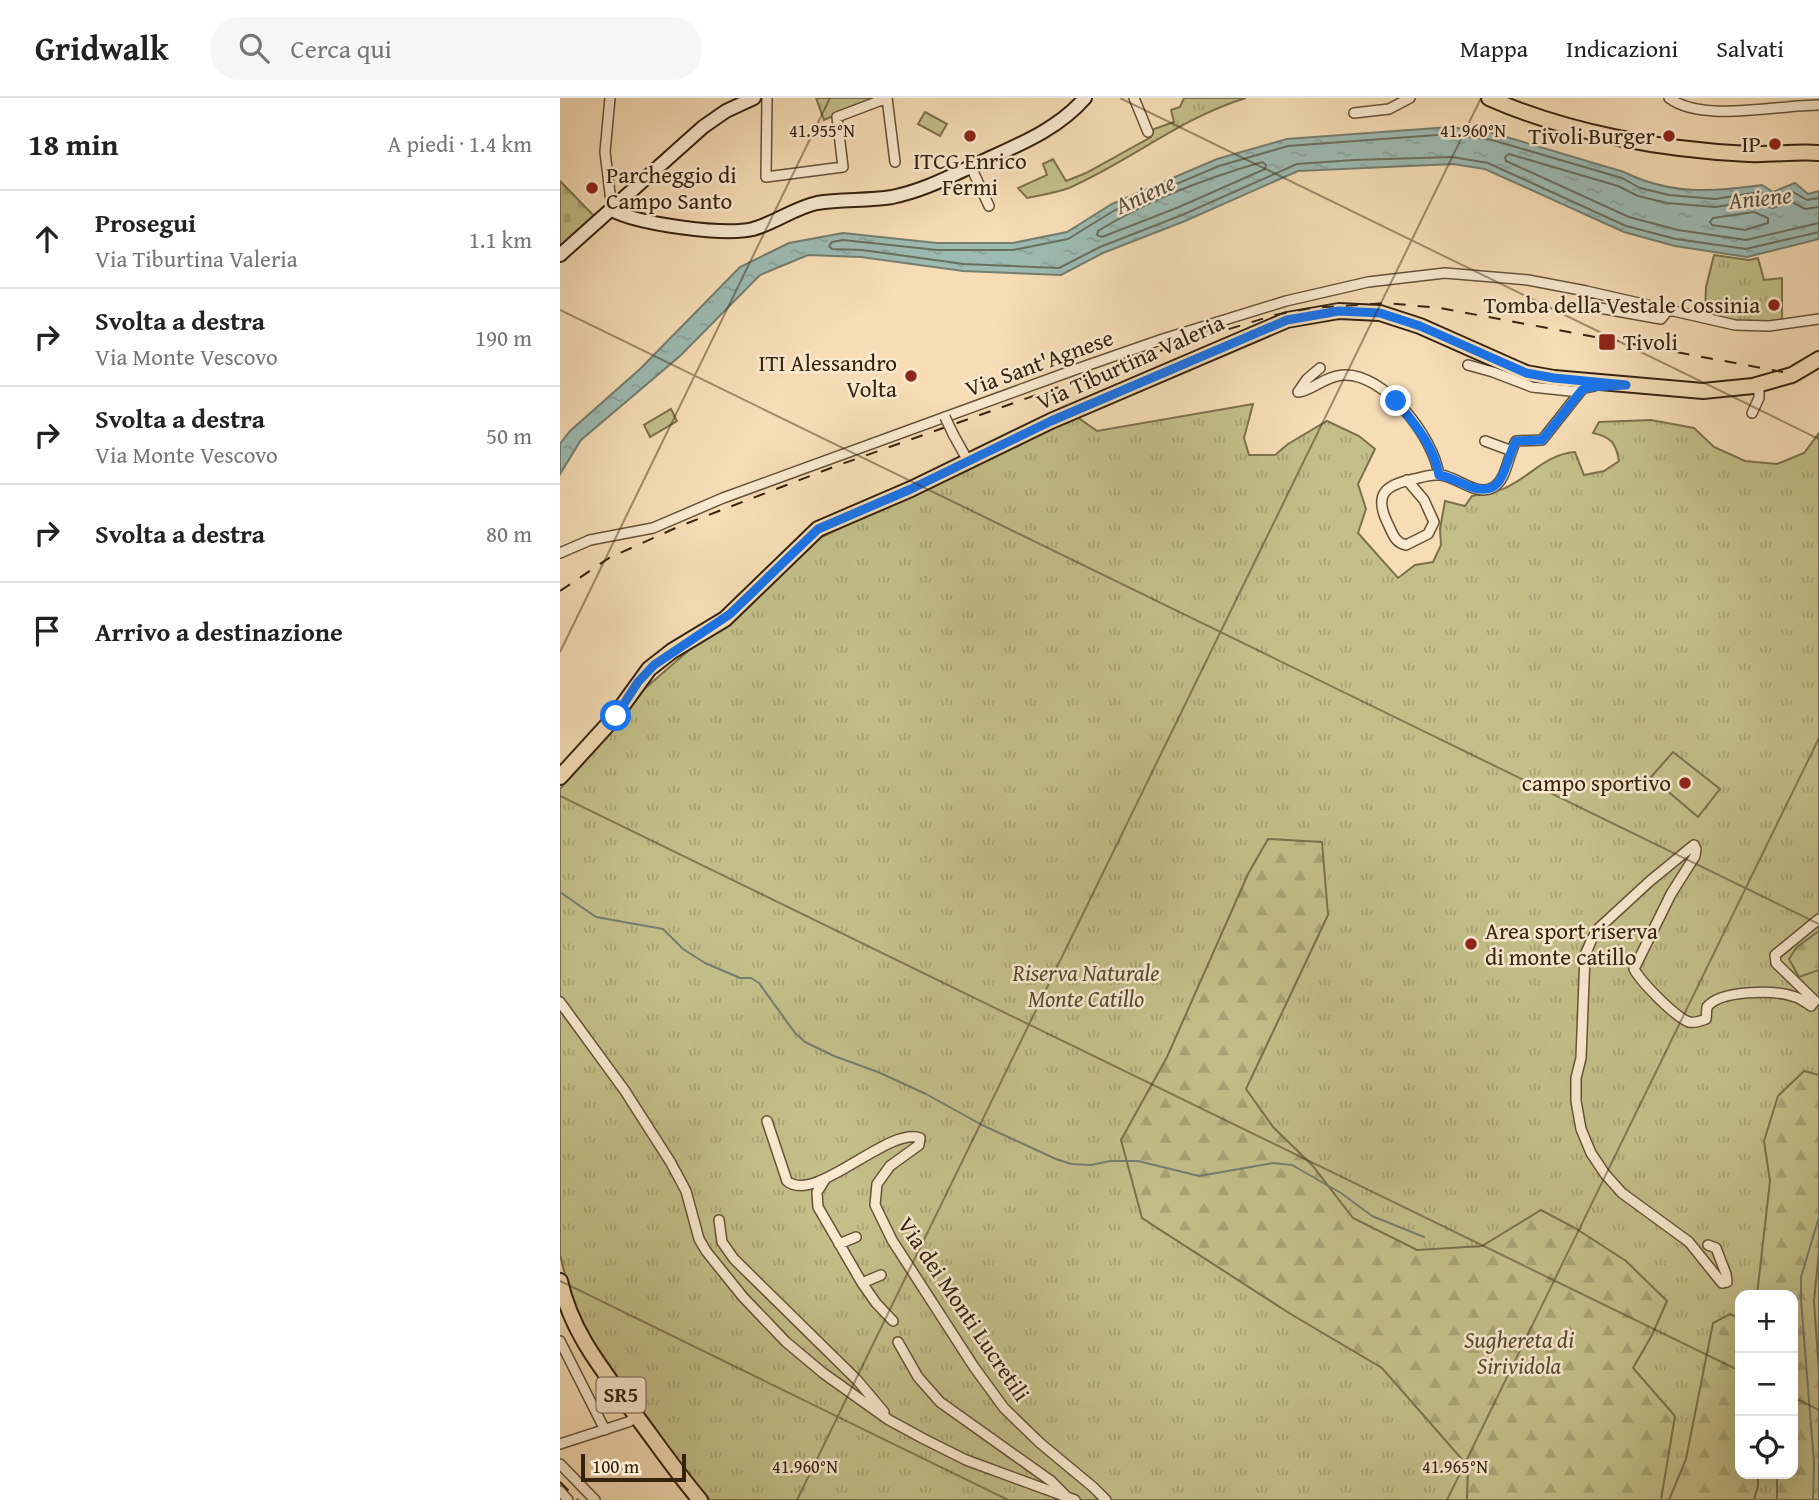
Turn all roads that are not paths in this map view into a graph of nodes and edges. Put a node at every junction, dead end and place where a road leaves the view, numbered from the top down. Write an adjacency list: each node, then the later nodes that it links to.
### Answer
1 (610, 98): 19 (street)
2 (754, 98): 19 (main road)
3 (767, 98): 4 (street)
4 (887, 98): 16 (street)
5 (1085, 98): 17 (main road)
6 (1134, 98): 14 (street)
7 (1410, 98): 13 (street)
8 (1489, 98): 15 (main road)
9 (1669, 98): 11 (street)
10 (1793, 101): 11 (street); 12 (street)
11 (1776, 102)
12 (1819, 105)
13 (1354, 113)
14 (1148, 132)
15 (1819, 153)
16 (895, 162)
17 (971, 167): 18 (street); 19 (main road)
18 (989, 206)
19 (612, 210): 20 (main road)
20 (560, 255)
21 (1586, 291): 22 (street, Via Sant'Agnese); 22 (street); 31 (street, Via Sant'Agnese)
22 (1669, 309): 23 (street, Via Sant'Agnese)
23 (1819, 319)
24 (1819, 359): 28 (main road, Via Tiburtina Valeria)
25 (1468, 365): 29 (street)
26 (1320, 368): 35 (street)
27 (1626, 385): 28 (main road, Via Tiburtina Valeria); 29 (street); 34 (main road, Via Tiburtina Valeria)
28 (1759, 385): 30 (street)
29 (1580, 392): 33 (street)
30 (1752, 413)
31 (945, 417): 34 (street, bridge); 37 (street, Via Sant'Agnese)
32 (1485, 441): 33 (street)
33 (1512, 451): 35 (street)
34 (968, 461): 38 (main road, Via Tiburtina Valeria)
35 (1439, 475): 36 (street)
36 (1407, 480): 36 (street)
37 (560, 553)
38 (560, 776)
39 (1819, 919): 46 (street)
40 (560, 1002): 54 (street)
41 (767, 1121): 42 (street)
42 (827, 1176): 45 (street); 63 (street, Via dei Monti Lucretili)
43 (719, 1220): 54 (street)
44 (856, 1237): 45 (street)
45 (839, 1244): 49 (street)
46 (1708, 1245)
47 (881, 1275): 49 (street)
48 (560, 1281): 53 (main road, SR5)
49 (862, 1283): 50 (street)
50 (893, 1321)
51 (560, 1340): 55 (street)
52 (898, 1342): 59 (street)
53 (637, 1417): 55 (street); 62 (main road, SR5)
54 (889, 1420): 59 (street)
55 (605, 1430): 56 (street)
56 (560, 1443)
57 (560, 1464): 61 (street)
58 (560, 1491): 60 (street)
59 (1070, 1498)
60 (568, 1500)
61 (595, 1500)
62 (700, 1500)
63 (1106, 1500)

